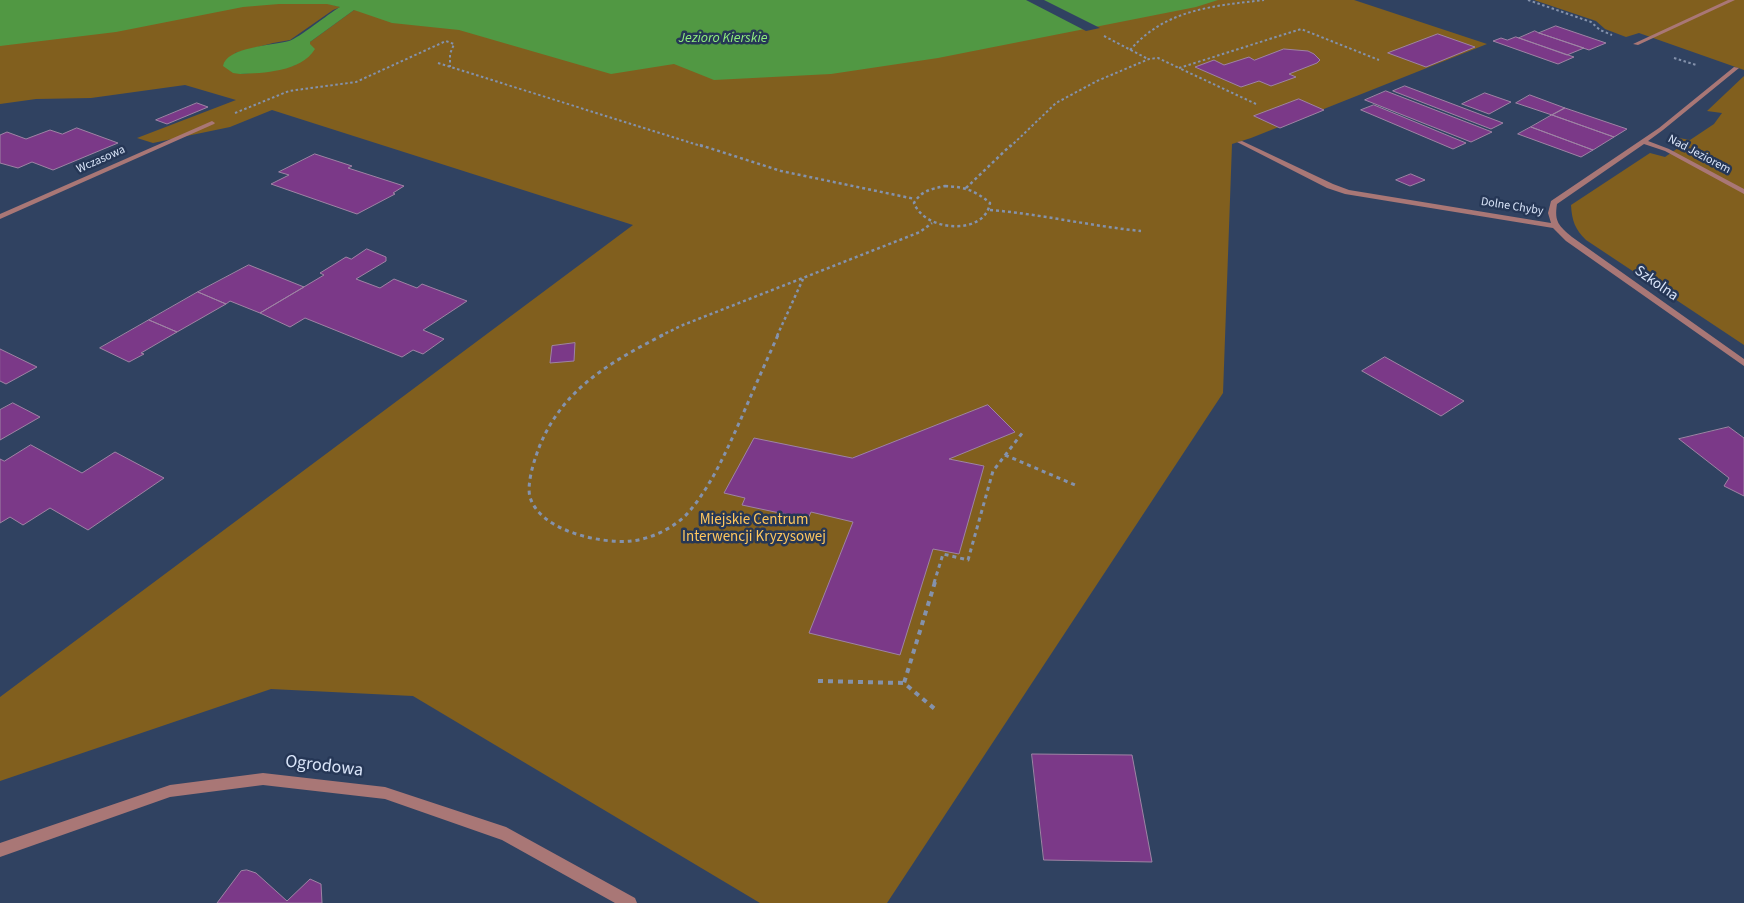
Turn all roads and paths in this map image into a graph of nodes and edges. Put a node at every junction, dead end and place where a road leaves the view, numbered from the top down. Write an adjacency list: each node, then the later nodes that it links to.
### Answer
1 (1264, 0): 5 (path)
2 (1732, 0): 4 (street)
3 (1104, 36): 5 (path)
4 (1636, 44)
5 (1130, 50): 6 (path)
6 (1149, 59): 10 (path); 16 (path)
7 (1378, 60): 10 (path)
8 (438, 63): 9 (path)
9 (450, 67): 13 (path); 18 (path)
10 (1179, 68): 12 (path)
11 (1736, 68): 14 (street, Dolne Chyby)
12 (1256, 104)
13 (212, 123): 20 (street, Wczasowa)
14 (1643, 141): 17 (street, Nad Jeziorem); 22 (street, Dolne Chyby)
15 (1240, 142): 22 (street, Dolne Chyby)
16 (966, 188): 18 (path); 19 (path)
17 (1744, 192)
18 (915, 199): 21 (path)
19 (990, 210): 21 (path); 23 (path)
20 (0, 217)
21 (932, 223): 24 (path)
22 (1555, 226): 25 (street, Szkolna)
23 (1141, 231)
24 (802, 279): 24 (path)
25 (1744, 363)
26 (1024, 432): 27 (path)
27 (1005, 455): 28 (path); 30 (path)
28 (1075, 485)
29 (818, 681): 30 (path)
30 (904, 683): 31 (path)
31 (936, 710)
32 (0, 850): 33 (street, Ogrodowa)
33 (630, 903)

